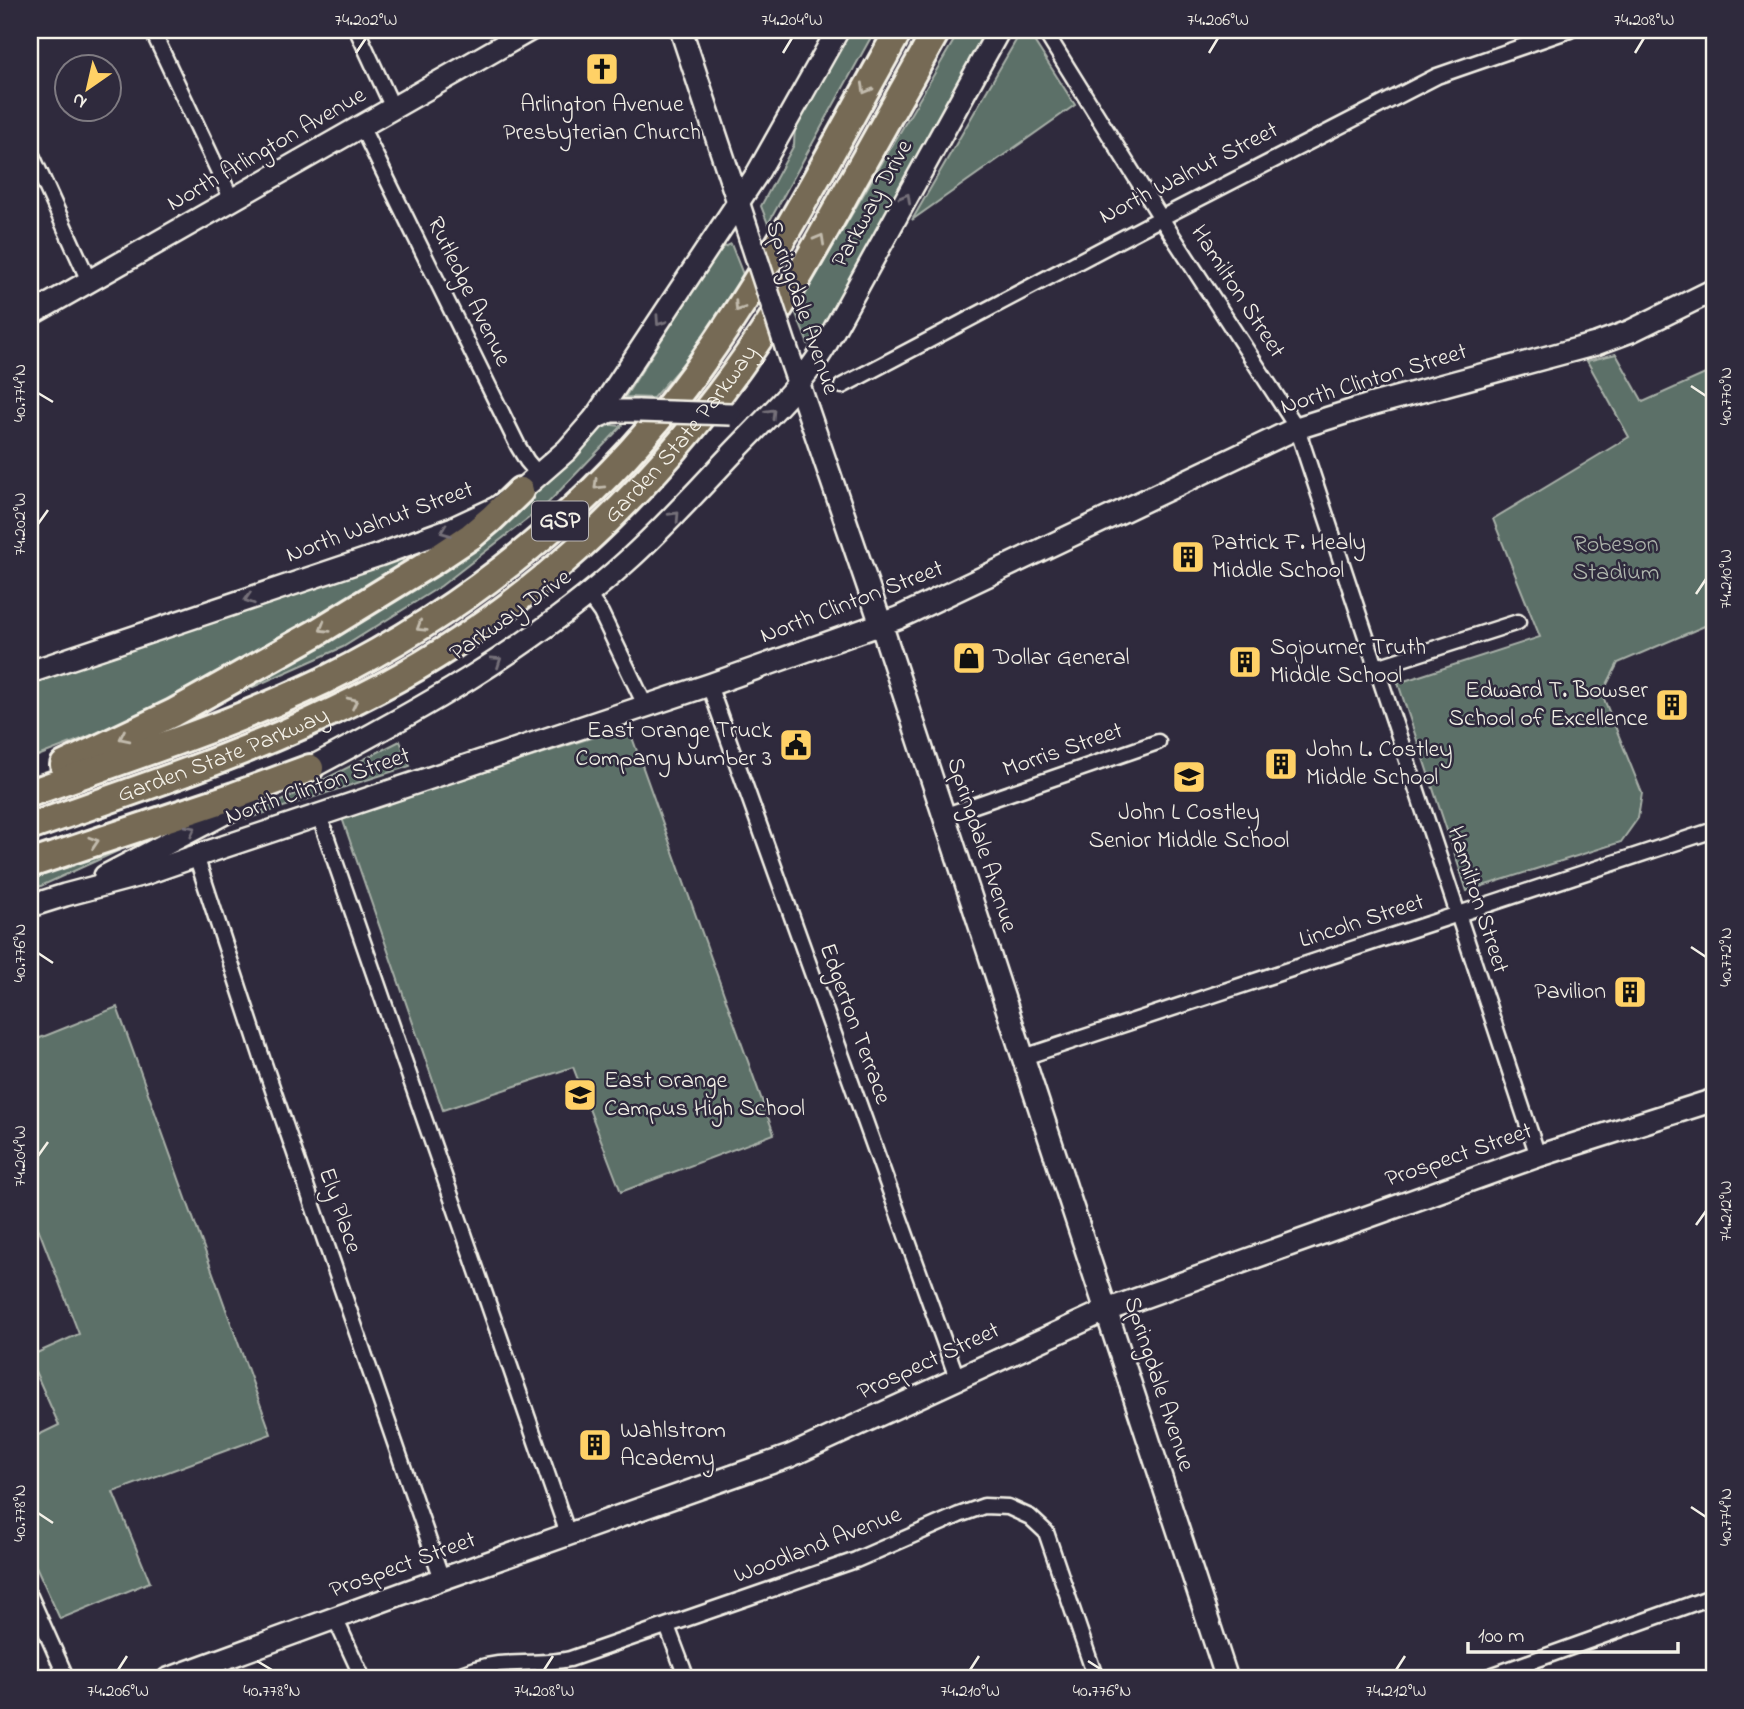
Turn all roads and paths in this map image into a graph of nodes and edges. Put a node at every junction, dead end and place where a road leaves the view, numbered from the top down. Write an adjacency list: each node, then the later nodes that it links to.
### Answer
1 (152, 30): 14 (street)
2 (356, 30): 11 (street)
3 (530, 30): 11 (street, North Arlington Avenue)
4 (681, 30): 15 (street, Springdale Avenue)
5 (838, 30): 15 (street)
6 (899, 30): 36 (highway, Garden State Parkway / GSP, one-way to 36)
7 (937, 30): 39 (highway, Garden State Parkway / GSP, one-way to 7)
8 (999, 30): 20 (street, Parkway Drive, one-way to 8)
9 (1044, 30): 16 (street, Hamilton Street)
10 (1570, 30): 16 (street, North Walnut Street)
11 (393, 108): 12 (street, North Arlington Avenue)
12 (361, 126): 14 (street, North Arlington Avenue); 25 (street, Rutledge Avenue)
13 (30, 151): 17 (street)
14 (232, 200): 17 (street, North Arlington Avenue)
15 (738, 204): 20 (street, Springdale Avenue, bridge); 22 (street, North Walnut Street, one-way to 22)
16 (1161, 218): 21 (street, North Walnut Street); 23 (street, Hamilton Street)
17 (89, 281): 19 (street, North Arlington Avenue)
18 (1714, 290): 23 (street, North Clinton Street)
19 (30, 315)
20 (799, 384): 24 (street, Parkway Drive, one-way to 20); 28 (street, Springdale Avenue)
21 (842, 386)
22 (595, 418): 24 (street, bridge); 25 (street, North Walnut Street)
23 (1297, 428): 28 (street, North Clinton Street); 29 (street, Hamilton Street)
24 (728, 458): 26 (street, Parkway Drive, one-way to 24)
25 (529, 483): 30 (street, North Walnut Street, one-way to 30); 35 (highway, one-way to 35)
26 (588, 595): 32 (street); 34 (street, Parkway Drive, one-way to 26)
27 (1518, 622): 29 (street)
28 (881, 624): 31 (street, North Clinton Street); 38 (street, Springdale Avenue)
29 (1377, 667): 45 (street, Hamilton Street)
30 (30, 672)
31 (709, 685): 32 (street, North Clinton Street); 50 (street, Edgerton Terrace)
32 (645, 705): 37 (street, North Clinton Street)
33 (1158, 742): 38 (street, Morris Street)
34 (310, 768): 42 (highway, one-way to 34); 43 (street, Parkway Drive, one-way to 34)
35 (30, 780)
36 (30, 793)
37 (318, 815): 41 (street, North Clinton Street); 51 (street)
38 (943, 816): 46 (street, Springdale Avenue)
39 (30, 827)
40 (1714, 830): 45 (street, Lincoln Street)
41 (196, 856): 43 (street, North Clinton Street); 52 (street, Ely Place)
42 (30, 864)
43 (65, 895): 44 (street, North Clinton Street)
44 (30, 906)
45 (1458, 914): 46 (street, Lincoln Street); 48 (street, Hamilton Street)
46 (1024, 1057): 49 (street, Springdale Avenue)
47 (1714, 1100): 48 (street, Prospect Street)
48 (1538, 1156): 49 (street, Prospect Street)
49 (1107, 1310): 50 (street, Prospect Street); 63 (street, Springdale Avenue)
50 (957, 1378): 51 (street, Prospect Street)
51 (568, 1534): 52 (street, Prospect Street)
52 (442, 1579): 55 (street, Prospect Street)
53 (1714, 1595): 64 (street)
54 (30, 1597): 57 (street)
55 (335, 1618): 58 (street, Prospect Street); 59 (street)
56 (667, 1626): 60 (street, Woodland Avenue); 61 (street); 62 (street, Woodland Avenue)
57 (68, 1679)
58 (168, 1679)
59 (363, 1679)
60 (450, 1679)
61 (687, 1679)
62 (1096, 1679)
63 (1227, 1679)
64 (1482, 1679)

